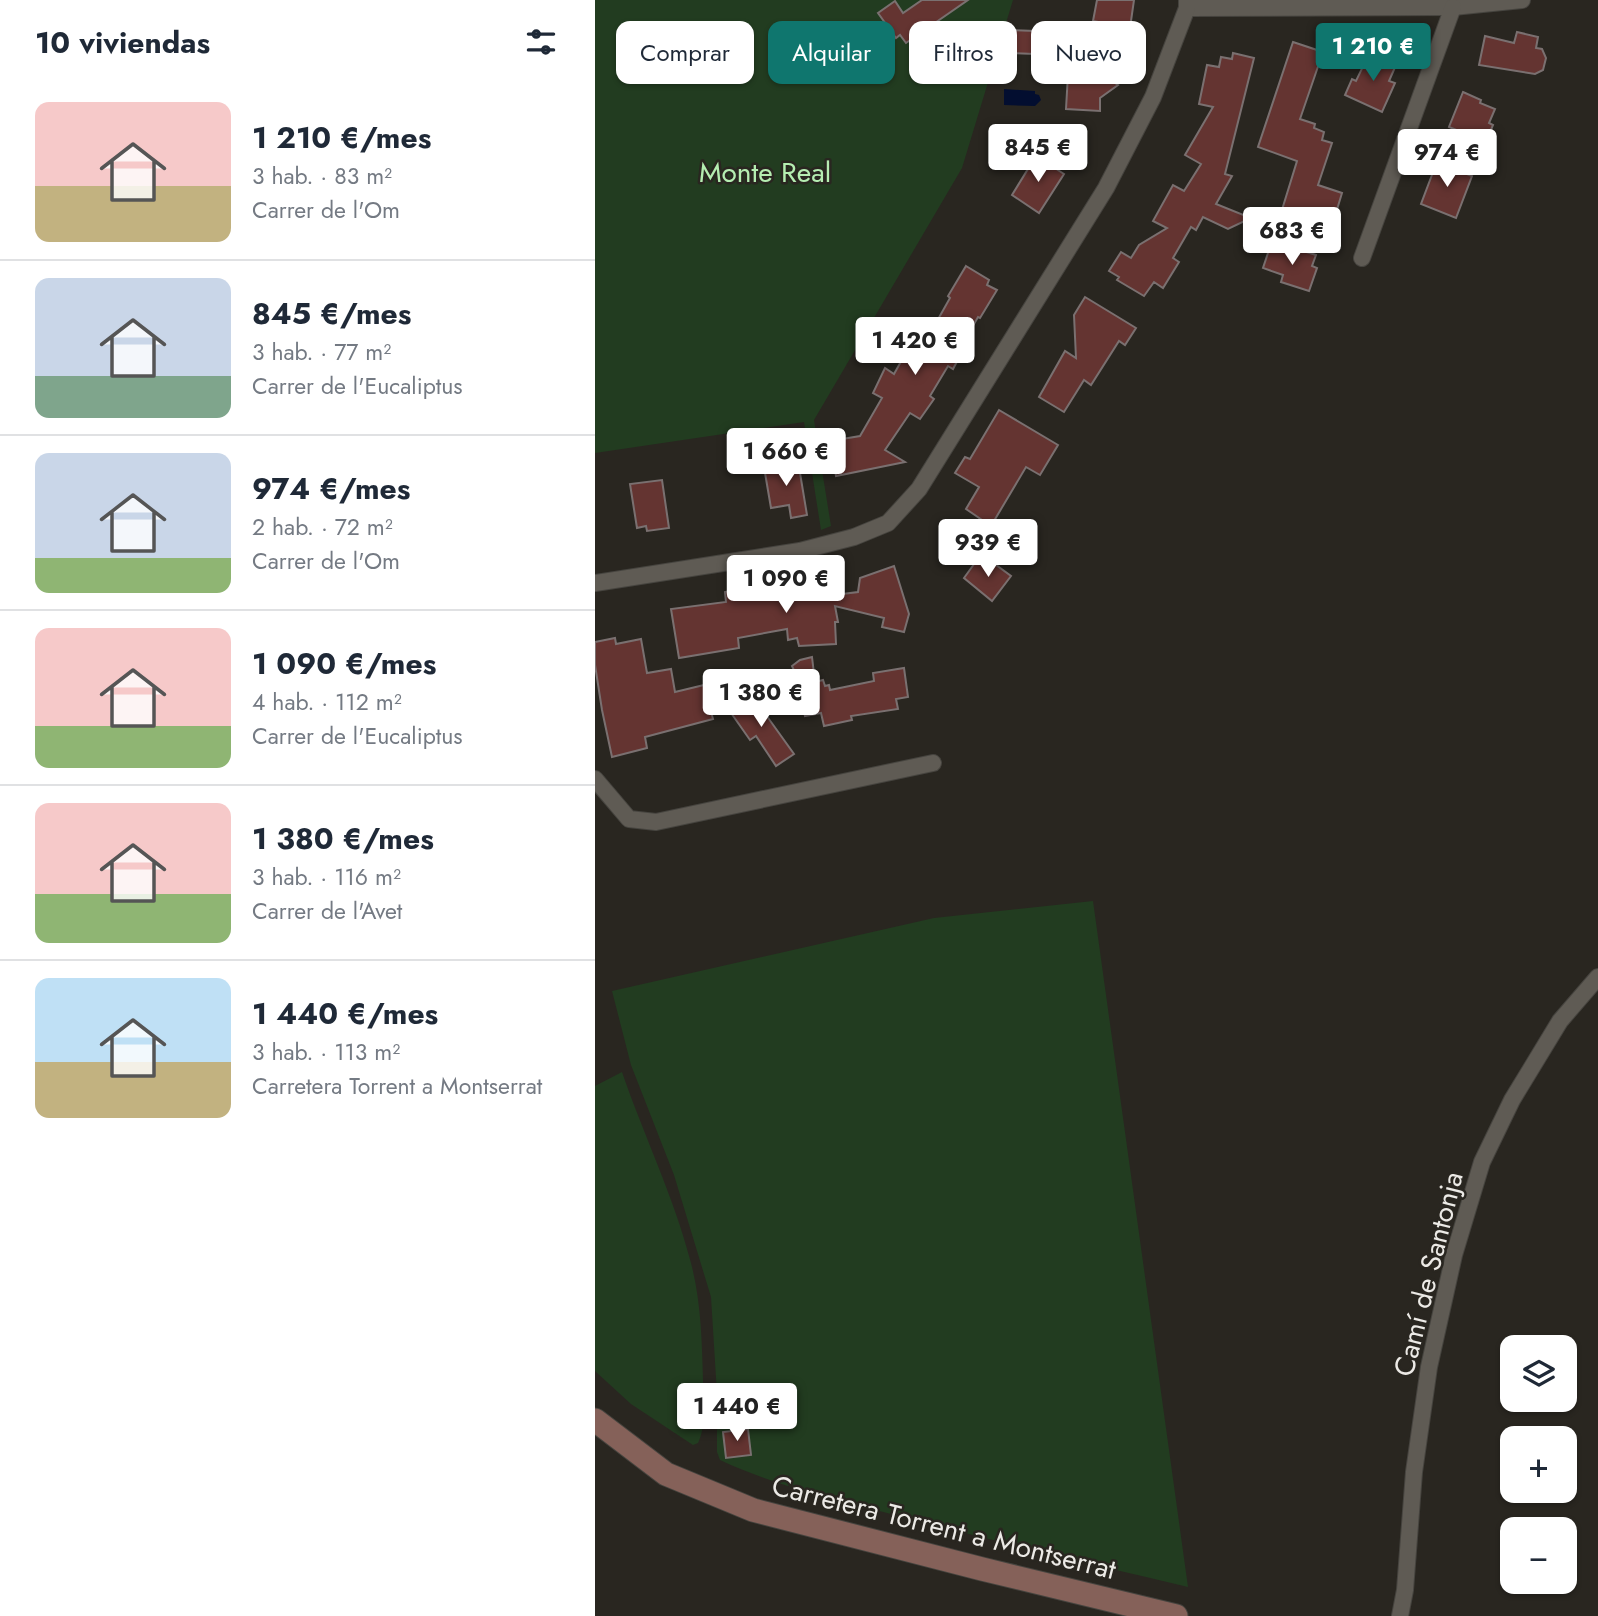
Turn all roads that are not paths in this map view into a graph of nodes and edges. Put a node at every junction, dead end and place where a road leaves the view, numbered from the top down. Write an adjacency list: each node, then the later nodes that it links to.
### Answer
1 (1522, 0): 3 (street)
2 (1187, 4): 3 (street); 5 (street)
3 (1453, 7): 4 (street)
4 (1362, 258)
5 (595, 583)
6 (933, 763): 7 (street)
7 (595, 779)
8 (1598, 977): 11 (street, Camí de Santonja)
9 (595, 1420): 10 (main road, Carretera Torrent a Montserrat)
10 (1176, 1616)
11 (1400, 1616)

